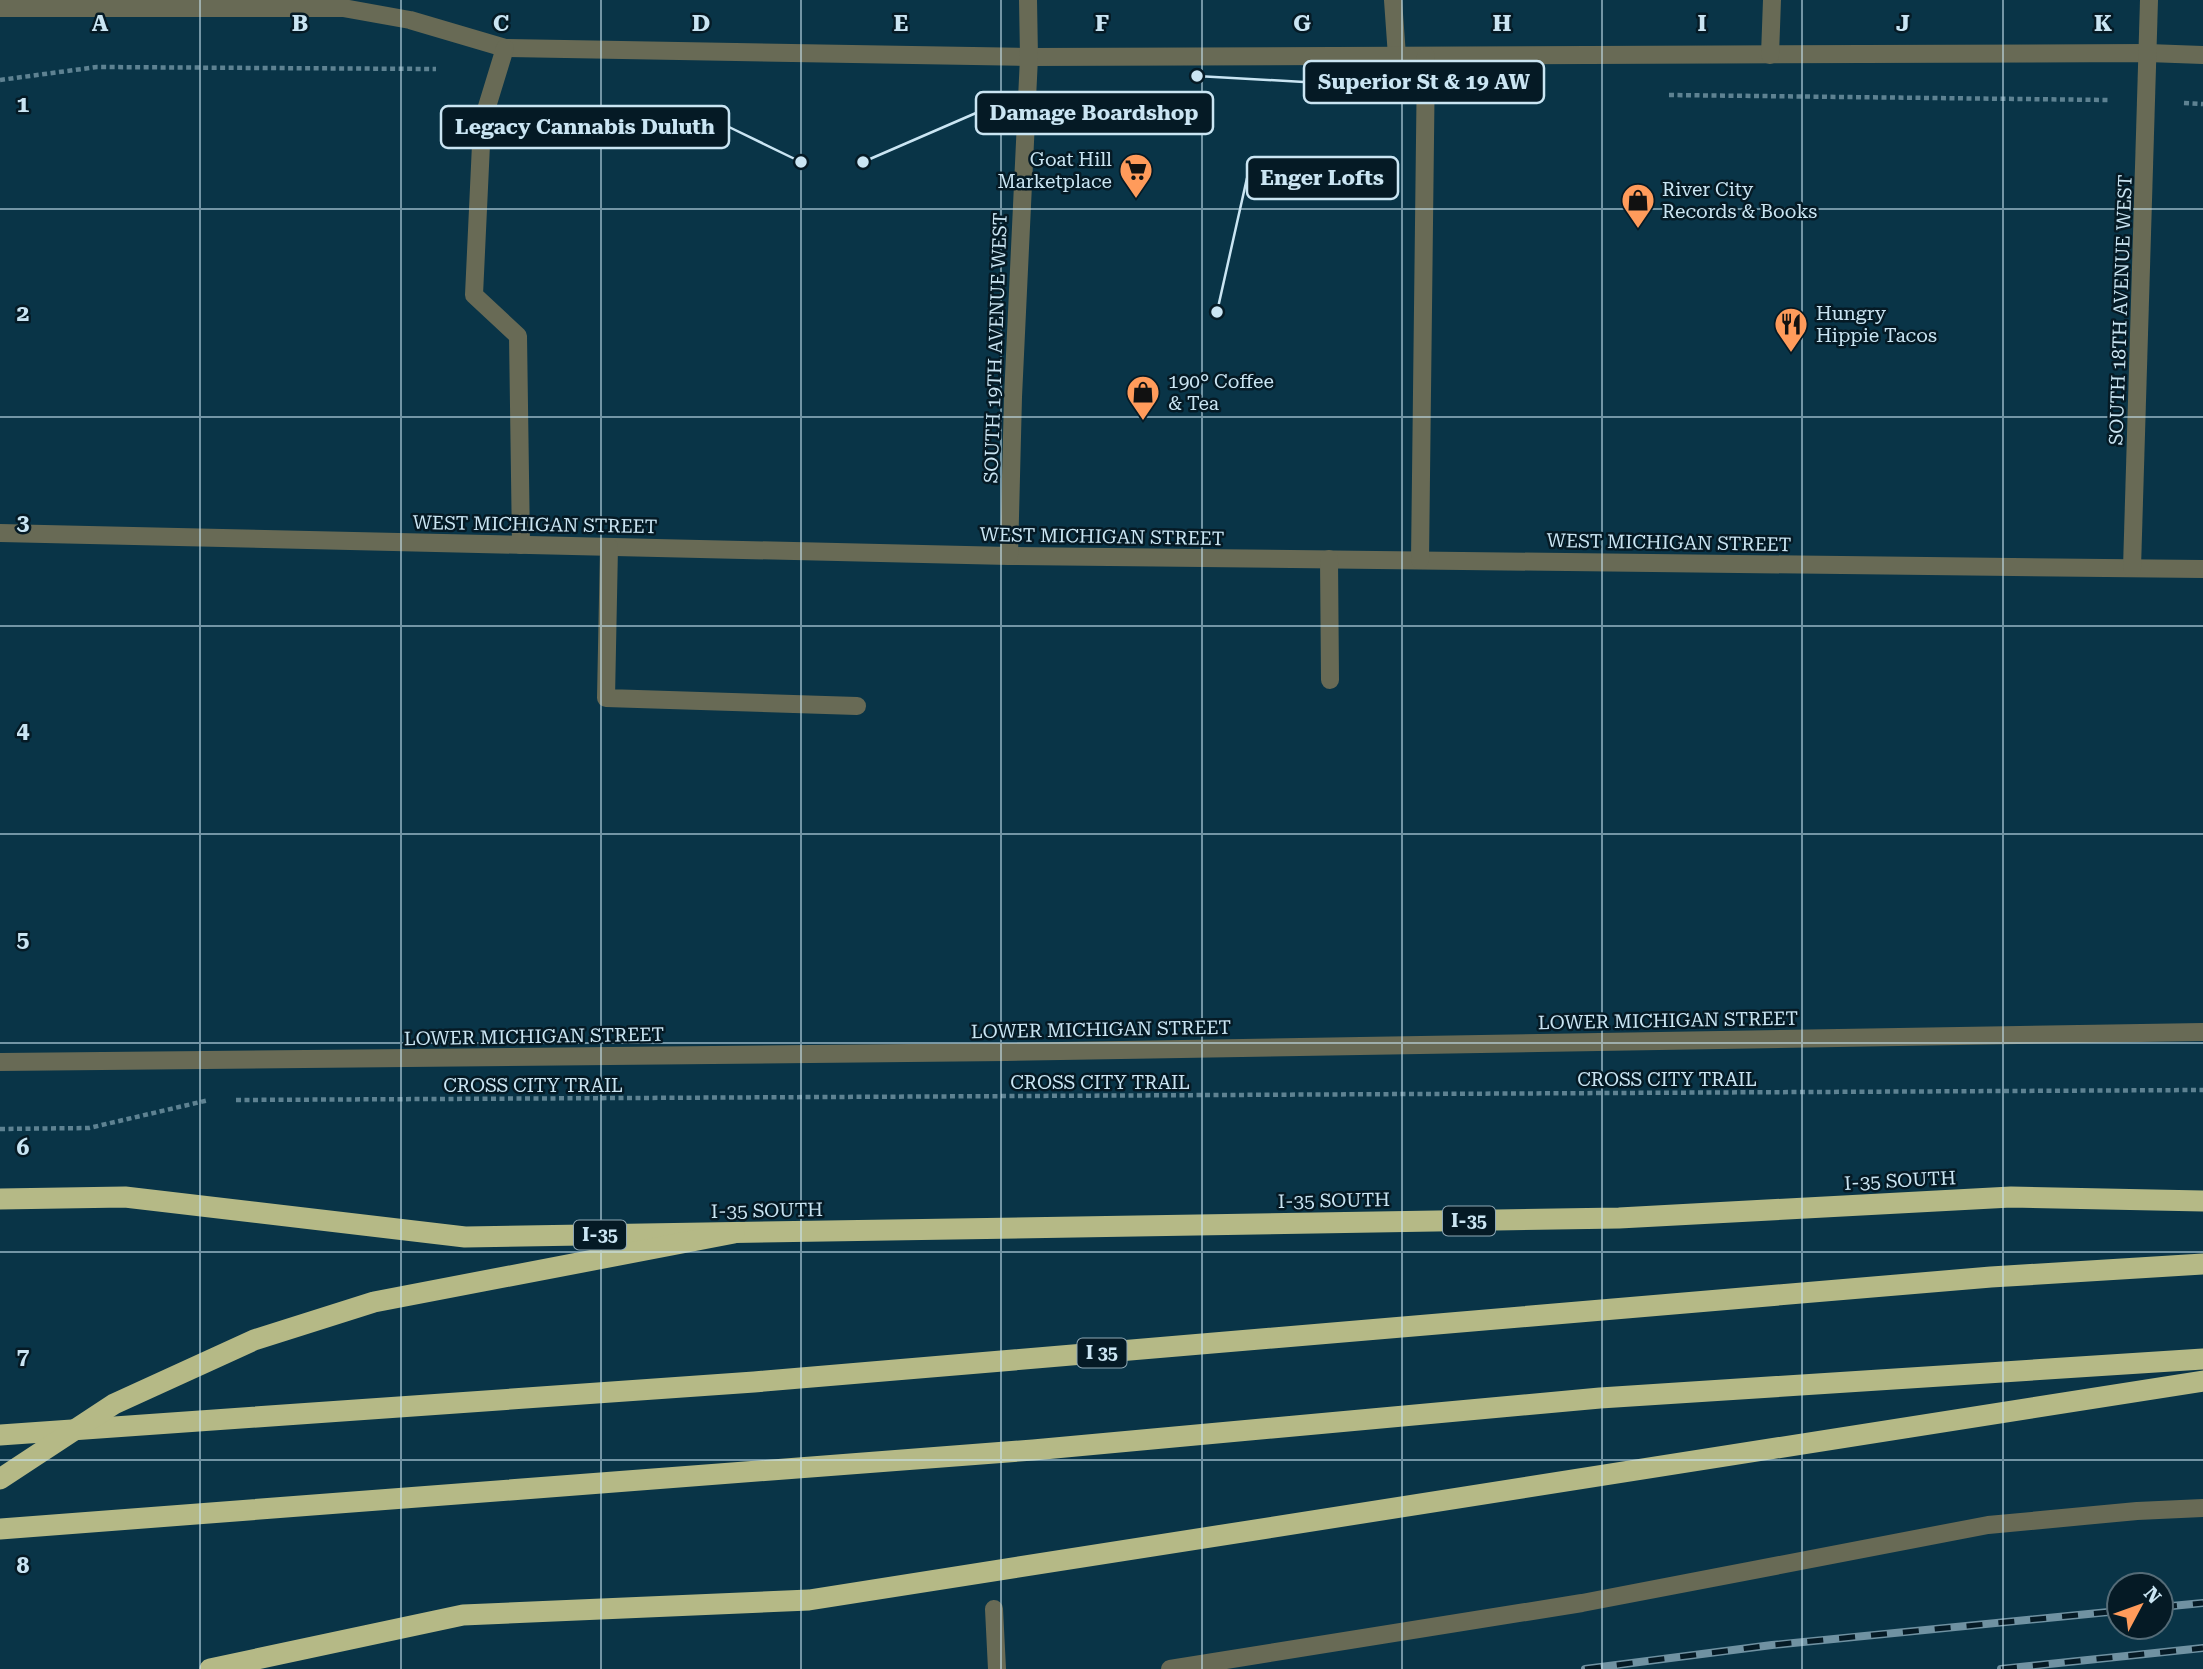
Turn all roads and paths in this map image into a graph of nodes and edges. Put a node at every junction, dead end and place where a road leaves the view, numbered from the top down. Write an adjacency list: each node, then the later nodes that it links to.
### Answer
1 (1028, 0): 12 (street, SOUTH 19TH AVENUE WEST)
2 (1393, 0): 10 (street)
3 (1772, 0): 8 (street)
4 (2149, 0): 7 (street, SOUTH 18TH AVENUE WEST)
5 (0, 8): 6 (street)
6 (505, 48): 12 (street); 14 (street)
7 (2148, 53): 8 (street); 9 (street); 19 (street, SOUTH 18TH AVENUE WEST)
8 (1770, 55): 11 (street)
9 (2203, 55)
10 (1397, 56): 11 (street); 12 (street)
11 (1426, 56): 18 (street)
12 (1029, 57): 16 (street, SOUTH 19TH AVENUE WEST)
13 (0, 533): 14 (street, WEST MICHIGAN STREET)
14 (521, 545): 15 (street, WEST MICHIGAN STREET)
15 (610, 547): 16 (street, WEST MICHIGAN STREET); 22 (street)
16 (1009, 556): 17 (street, WEST MICHIGAN STREET)
17 (1329, 559): 18 (street, WEST MICHIGAN STREET); 21 (street)
18 (1420, 560): 19 (street, WEST MICHIGAN STREET)
19 (2132, 568): 20 (street, WEST MICHIGAN STREET)
20 (2203, 569)
21 (1330, 680)
22 (857, 706)
23 (2203, 1032): 24 (street, LOWER MICHIGAN STREET)
24 (0, 1062)
25 (2203, 1090): 27 (path, CROSS CITY TRAIL)
26 (219, 1100): 28 (path)
27 (233, 1100)
28 (0, 1129)
29 (0, 1199): 31 (highway, I-35 SOUTH / I-35)
30 (2203, 1201): 31 (highway, I-35 SOUTH / I-35)
31 (734, 1233): 36 (highway, bridge)
32 (2203, 1264): 35 (highway, I 35)
33 (2203, 1359): 38 (highway)
34 (2203, 1381): 40 (highway)
35 (0, 1435)
36 (0, 1479)
37 (2203, 1508): 42 (street)
38 (0, 1529)
39 (994, 1609): 41 (street)
40 (210, 1669)
41 (997, 1669)
42 (1170, 1669)

